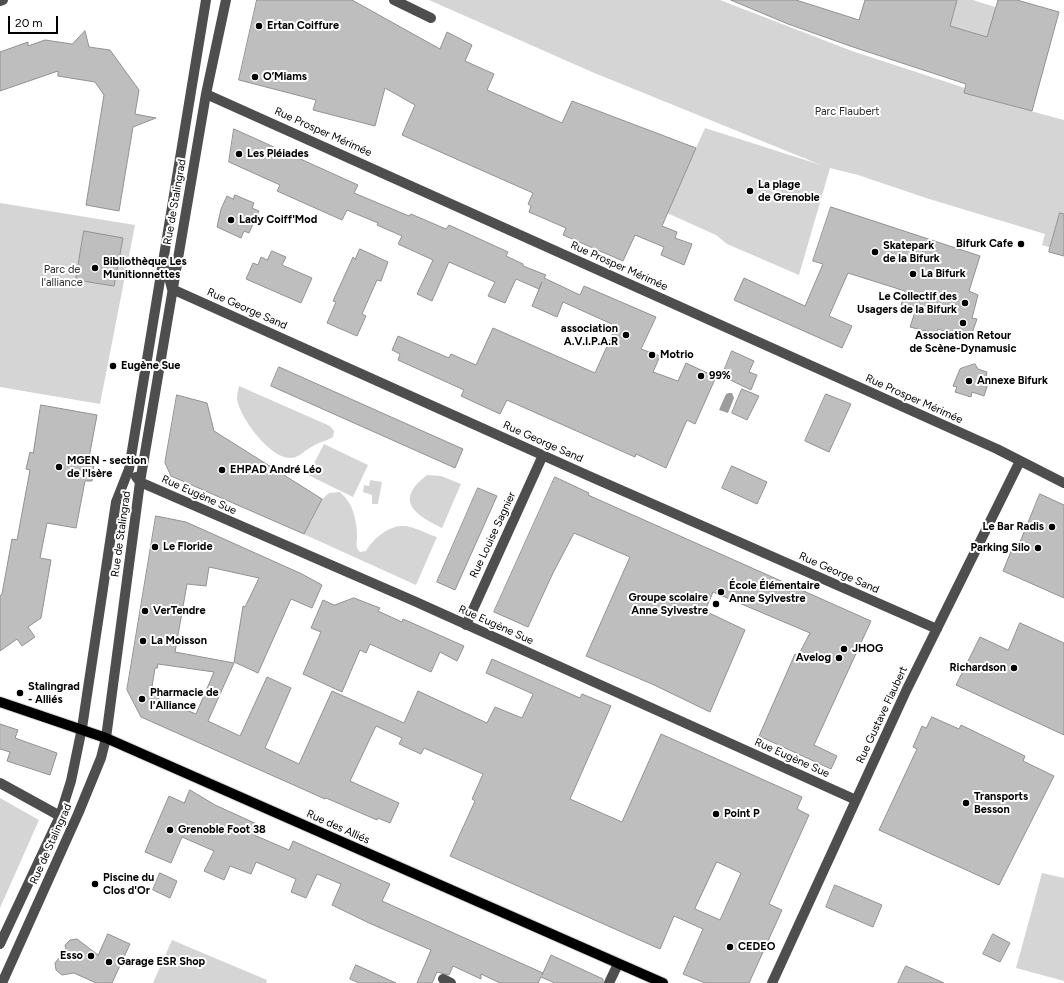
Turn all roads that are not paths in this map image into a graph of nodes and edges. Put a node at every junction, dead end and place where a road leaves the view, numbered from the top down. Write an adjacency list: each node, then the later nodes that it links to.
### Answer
1 (3, 0): 5 (street)
2 (206, 0): 8 (street, Rue de Stalingrad)
3 (226, 0): 7 (street, Rue de Stalingrad)
4 (394, 0): 6 (street)
5 (0, 1)
6 (431, 18)
7 (206, 94): 9 (street, Rue de Stalingrad); 11 (street, Rue Prosper Mérimée)
8 (163, 254): 9 (street); 12 (street, Rue de Stalingrad)
9 (172, 289): 10 (street, Rue George Sand); 13 (street, Rue de Stalingrad)
10 (543, 455): 15 (street, Rue Louise Sagnier); 16 (street, Rue George Sand)
11 (1020, 461): 14 (street, Rue Prosper Mérimée); 16 (street, Rue Gustave Flaubert)
12 (129, 469): 13 (street, Rue Eugène Sue); 18 (street, Rue de Stalingrad)
13 (140, 482): 15 (street, Rue Eugène Sue); 19 (street, Rue de Stalingrad)
14 (1064, 483)
15 (466, 624): 21 (street, Rue Eugène Sue)
16 (937, 629): 21 (street, Rue Gustave Flaubert)
17 (0, 702): 18 (main road, Rue des Alliés)
18 (82, 728): 19 (main road, Rue des Alliés); 22 (street, Rue de Stalingrad)
19 (106, 738): 24 (main road, Rue des Alliés); 25 (street, Rue de Stalingrad)
20 (0, 783): 22 (street)
21 (856, 800): 28 (street, Rue Gustave Flaubert)
22 (60, 816): 23 (street, Rue de Stalingrad)
23 (0, 944)
24 (618, 964): 26 (street); 27 (main road, Rue des Alliés)
25 (2, 983)
26 (609, 983)
27 (663, 983)
28 (772, 983)

